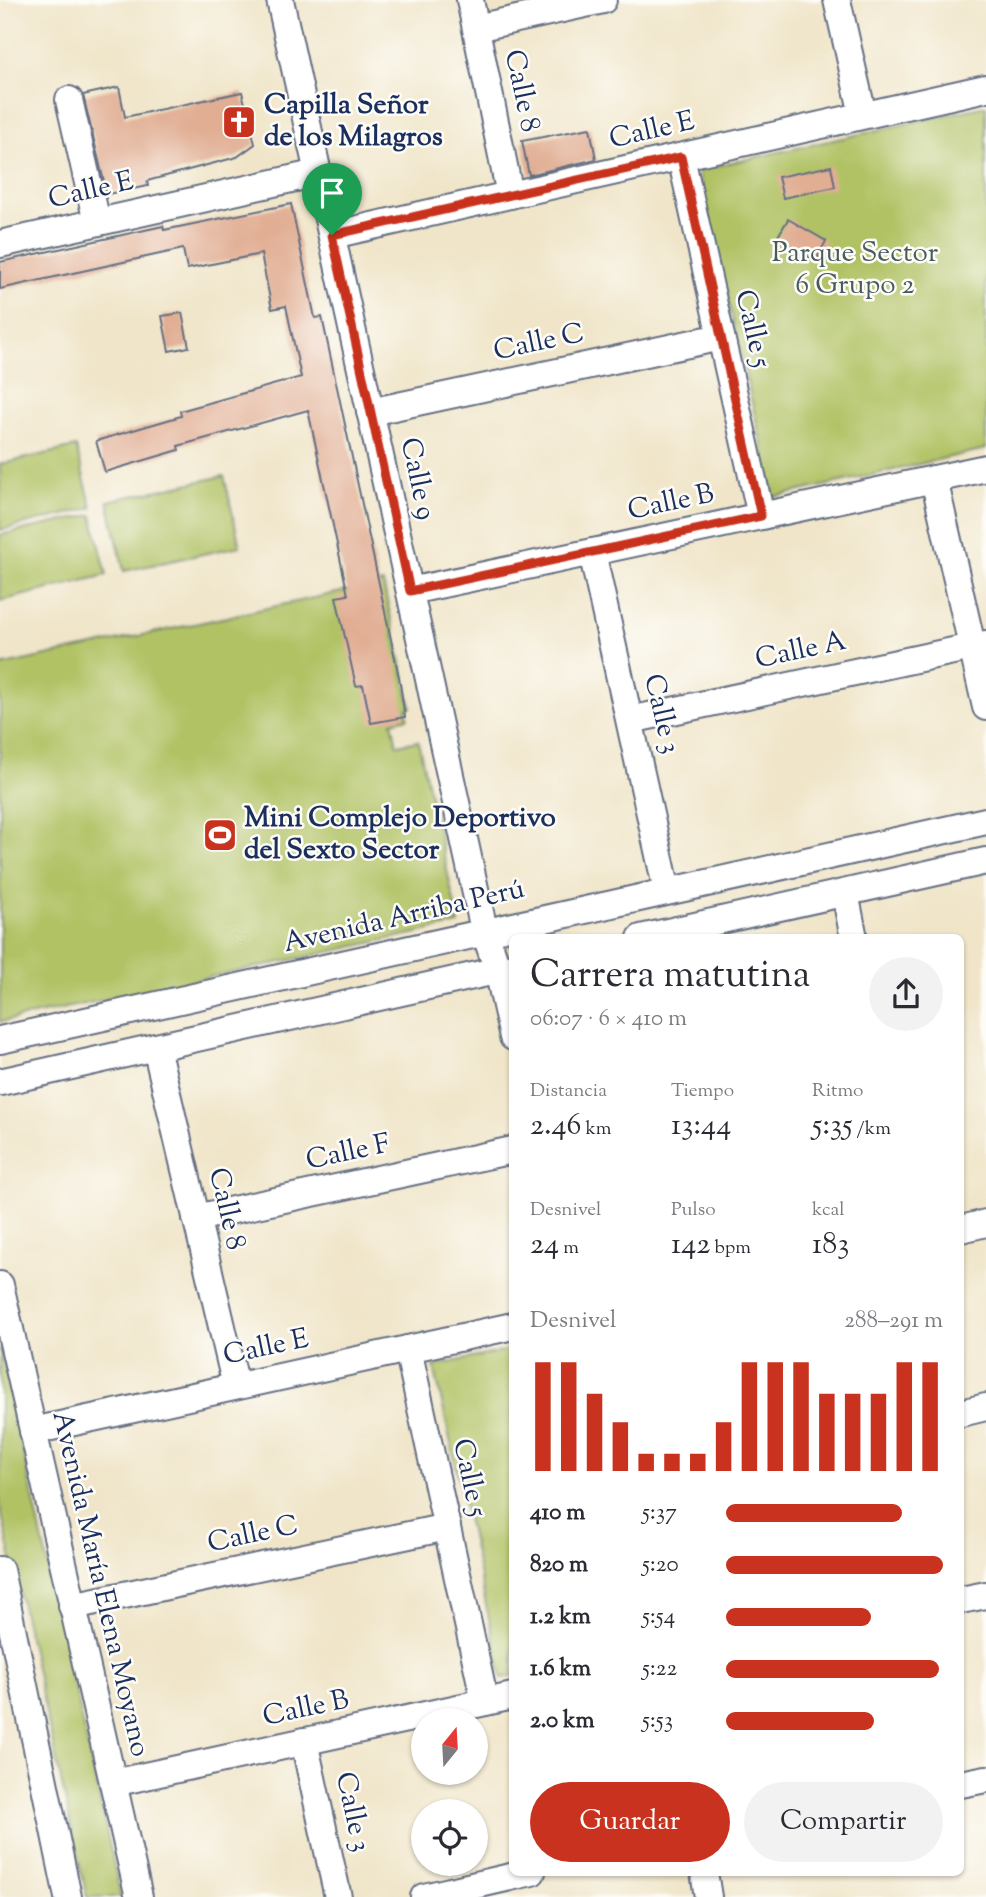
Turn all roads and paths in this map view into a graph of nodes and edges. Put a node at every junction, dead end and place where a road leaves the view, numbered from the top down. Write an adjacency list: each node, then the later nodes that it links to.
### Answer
1 (280, 0): 10 (street, Calle 9)
2 (470, 0): 5 (street, Calle 8)
3 (603, 0): 5 (street)
4 (837, 0): 8 (street)
5 (476, 28): 11 (street, Calle 8)
6 (986, 88): 8 (street, Calle E)
7 (69, 100): 12 (street)
8 (863, 116): 9 (street, Calle E)
9 (681, 157): 11 (street, Calle E); 15 (street, Calle 5)
10 (318, 173): 12 (street, Calle E); 13 (street, Calle 9)
11 (510, 195): 13 (street, Calle E)
12 (97, 222): 14 (street, Calle E)
13 (332, 235): 16 (street, Calle 9)
14 (0, 244)
15 (721, 337): 16 (street, Calle C); 19 (street, Calle 5)
16 (370, 412): 21 (street, Calle 9)
17 (986, 468): 18 (street, Calle B)
18 (934, 479): 19 (street, Calle B); 22 (street)
19 (761, 516): 20 (street, Calle B)
20 (593, 552): 21 (street, Calle B); 24 (street, Calle 3)
21 (410, 591): 29 (street, Calle 9)
22 (979, 646): 23 (street); 24 (street, Calle A)
23 (986, 707)
24 (629, 720): 27 (street, Calle 3)
25 (986, 821): 27 (street, Avenida Arriba Perú)
26 (986, 861): 28 (street)
27 (667, 891): 29 (street, Avenida Arriba Perú)
28 (845, 893): 30 (street); 31 (street)
29 (484, 930): 32 (street, Calle 9); 34 (street, Avenida Arriba Perú)
30 (659, 934)
31 (853, 934)
32 (505, 968): 33 (street, Calle 9); 35 (street)
33 (509, 1002)
34 (0, 1040)
35 (156, 1047): 36 (street); 38 (street, Calle 8)
36 (0, 1082)
37 (509, 1151): 38 (street, Calle F)
38 (196, 1218): 44 (street, Calle 8)
39 (986, 1223): 40 (street)
40 (964, 1227)
41 (0, 1285): 47 (street, Avenida María Elena Moyano)
42 (509, 1327): 43 (street, Calle E)
43 (408, 1349): 44 (street, Calle E); 48 (street, Calle 5)
44 (236, 1386): 47 (street, Calle E)
45 (986, 1407): 46 (street)
46 (964, 1412)
47 (33, 1431): 52 (street, Avenida María Elena Moyano)
48 (447, 1527): 52 (street, Calle C); 55 (street, Calle 5)
49 (0, 1570): 53 (street)
50 (986, 1595): 51 (street)
51 (964, 1599)
52 (72, 1606): 58 (street, Avenida María Elena Moyano)
53 (5, 1619): 62 (street)
54 (509, 1697): 55 (street, Calle B)
55 (485, 1702): 56 (street, Calle B)
56 (304, 1741): 58 (street, Calle B); 64 (street, Calle 3)
57 (986, 1779): 59 (street)
58 (113, 1783): 63 (street, Avenida María Elena Moyano)
59 (964, 1783)
60 (515, 1876): 65 (street)
61 (705, 1876): 66 (street)
62 (68, 1897)
63 (139, 1897)
64 (338, 1897)
65 (424, 1897)
66 (708, 1897)

